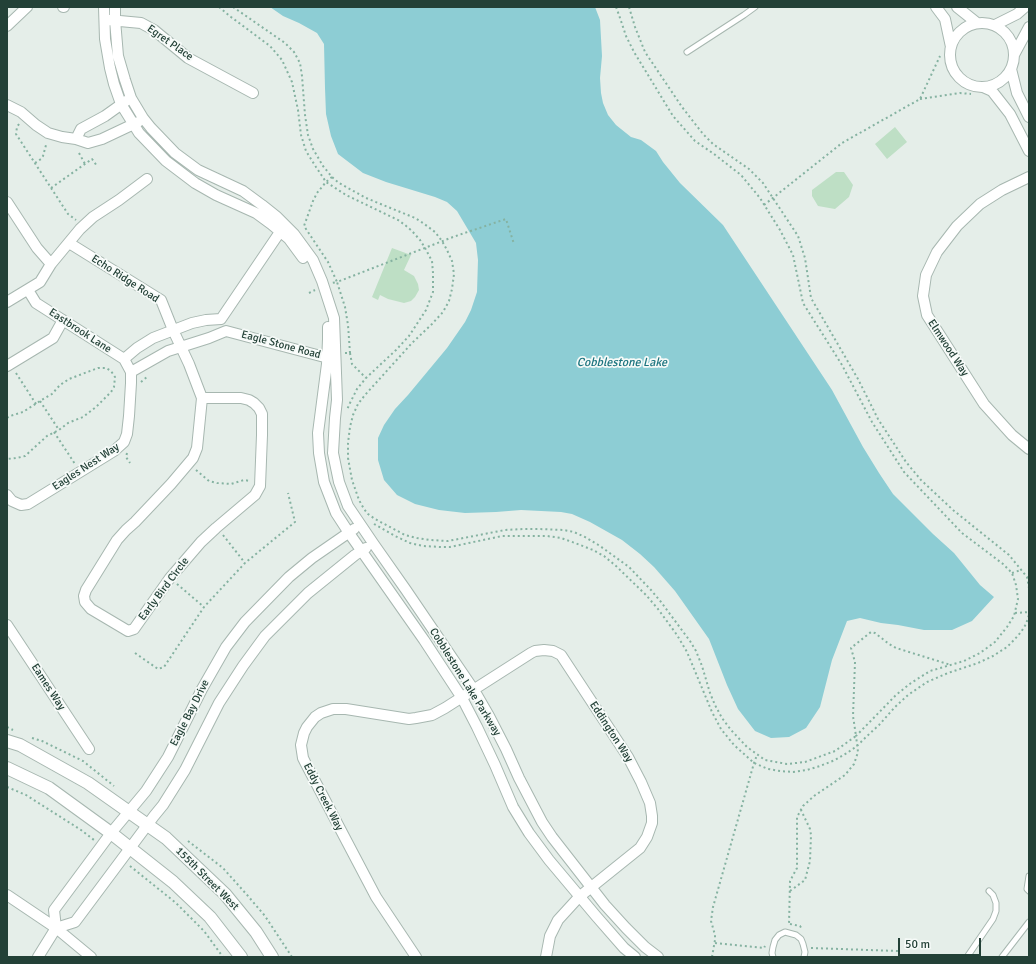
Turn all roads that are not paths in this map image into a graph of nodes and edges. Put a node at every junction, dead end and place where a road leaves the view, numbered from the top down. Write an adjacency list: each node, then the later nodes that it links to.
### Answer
1 (27, 7): 11 (street)
2 (104, 7): 8 (street, Cobblestone Lake Parkway)
3 (115, 7): 9 (street, Cobblestone Lake Parkway)
4 (755, 7): 15 (lane)
5 (936, 7): 14 (street)
6 (957, 7): 10 (street)
7 (1025, 7): 12 (street)
8 (104, 20): 9 (street, Egret Place); 21 (street, Cobblestone Lake Parkway)
9 (115, 20): 19 (street, Egret Place); 20 (street, Cobblestone Lake Parkway)
10 (977, 23): 12 (street); 14 (street)
11 (7, 26)
12 (995, 26): 16 (street)
13 (1029, 27): 16 (street)
14 (951, 47): 18 (street)
15 (688, 52)
16 (1014, 55): 17 (street)
17 (1011, 69): 18 (street); 24 (street)
18 (983, 87): 27 (street)
19 (253, 93)
20 (132, 98): 21 (street); 23 (street, Cobblestone Lake Parkway)
21 (121, 104): 25 (street, Cobblestone Lake Parkway); 26 (street)
22 (7, 105): 26 (street)
23 (143, 118): 25 (street); 28 (street, Cobblestone Lake Parkway)
24 (1029, 118)
25 (134, 125): 26 (street); 31 (street, Cobblestone Lake Parkway)
26 (76, 139)
27 (1029, 151)
28 (201, 171): 31 (street); 33 (street, Cobblestone Lake Parkway)
29 (1029, 177): 48 (street, Elmwood Way)
30 (147, 179): 34 (street)
31 (194, 183): 33 (street, Cobblestone Lake Parkway)
32 (7, 202): 35 (street)
33 (282, 228): 38 (street); 44 (street, Cobblestone Lake Parkway)
34 (69, 243): 35 (street); 40 (street, Echo Ridge Road)
35 (51, 264): 36 (street)
36 (28, 290): 37 (street); 39 (street, Eastbrook Lane)
37 (7, 302)
38 (221, 319): 40 (street); 41 (street, Eagle Stone Road)
39 (63, 320): 43 (street, Eastbrook Lane); 45 (street)
40 (173, 330): 42 (street, Echo Ridge Road); 43 (street)
41 (226, 331): 42 (street, Eagle Stone Road); 44 (street, Eagle Stone Road)
42 (181, 346): 46 (street, Eagle Stone Road); 47 (street, Early Bird Circle)
43 (120, 356): 46 (street, Eastbrook Lane)
44 (335, 357): 49 (street, Cobblestone Lake Parkway); 50 (street, Cobblestone Lake Parkway)
45 (10, 367)
46 (131, 372): 51 (street, Eagles Nest Way)
47 (202, 398): 47 (street, Early Bird Circle)
48 (1029, 449)
49 (319, 453): 50 (street); 53 (street, Cobblestone Lake Parkway)
50 (333, 453): 52 (street, Cobblestone Lake Parkway)
51 (7, 495)
52 (365, 523): 53 (street, Eagle Bay Drive); 54 (street, Cobblestone Lake Parkway)
53 (349, 533): 55 (street, Cobblestone Lake Parkway); 62 (street, Eagle Bay Drive)
54 (373, 543): 55 (street, Eagle Bay Drive); 57 (street, Cobblestone Lake Parkway)
55 (361, 551): 58 (street, Cobblestone Lake Parkway); 63 (street, Eagle Bay Drive)
56 (7, 625): 60 (street, Eames Way)
57 (474, 690): 58 (street, Eddy Creek Way); 67 (street, Cobblestone Lake Parkway); 67 (street, Eddington Way)
58 (462, 698): 71 (street, Cobblestone Lake Parkway); 78 (street, Eddy Creek Way)
59 (7, 741): 62 (street, 155th Street West)
60 (89, 749)
61 (7, 768): 64 (street)
62 (130, 812): 63 (street, 155th Street West); 64 (street, Eagle Bay Drive)
63 (147, 825): 65 (street, Eagle Bay Drive); 77 (street, 155th Street West)
64 (111, 834): 65 (street); 73 (street, Eagle Bay Drive)
65 (130, 849): 73 (street, Eagle Bay Drive); 76 (street)
66 (1028, 876): 69 (lane)
67 (591, 888): 71 (street); 81 (street, Cobblestone Lake Parkway)
68 (989, 891): 84 (lane)
69 (1029, 892)
70 (7, 895): 73 (street)
71 (579, 897): 79 (street); 80 (street, Cobblestone Lake Parkway)
72 (1029, 922): 85 (lane)
73 (56, 928): 74 (street); 75 (street)
74 (38, 957)
75 (91, 957)
76 (241, 957)
77 (272, 957)
78 (416, 957)
79 (546, 957)
80 (635, 957)
81 (658, 957)
82 (773, 957): 83 (lane)
83 (804, 957)
84 (967, 957)
85 (1002, 957)

